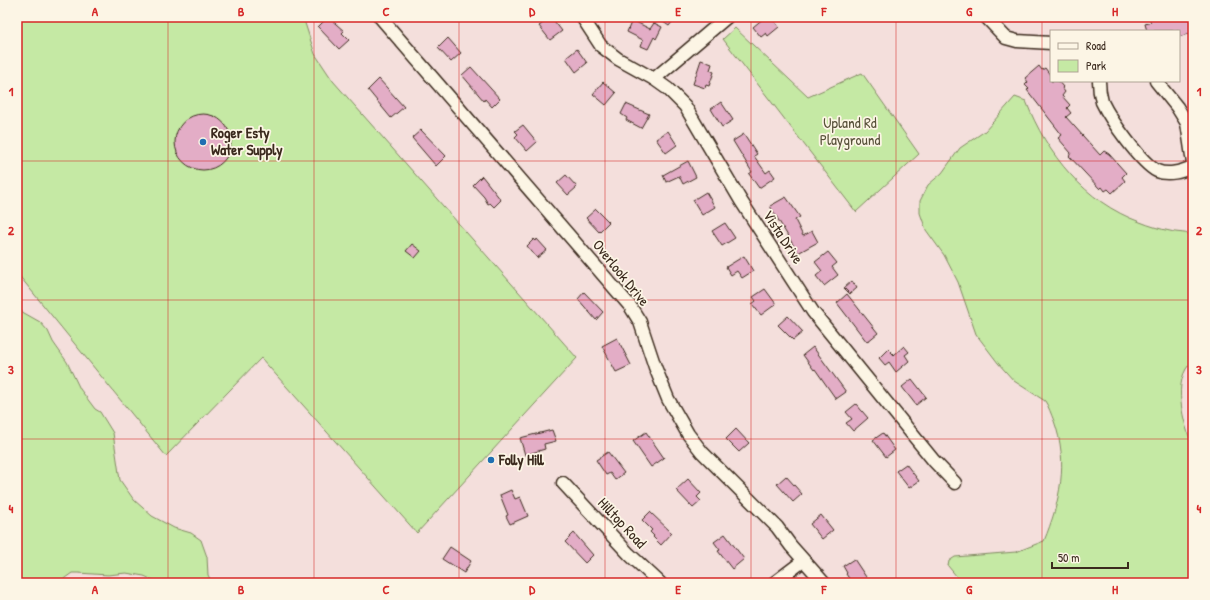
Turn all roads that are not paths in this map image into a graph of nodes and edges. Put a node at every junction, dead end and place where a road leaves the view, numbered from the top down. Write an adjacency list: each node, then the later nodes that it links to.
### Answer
1 (380, 17): 14 (street, Overlook Drive)
2 (582, 17): 6 (street, Vista Drive)
3 (727, 17): 6 (street)
4 (986, 17): 5 (street)
5 (1050, 43)
6 (654, 78): 13 (street, Vista Drive)
7 (1099, 82): 11 (street)
8 (1157, 82): 9 (street)
9 (1190, 121): 10 (street)
10 (1193, 163)
11 (1193, 167)
12 (563, 483): 15 (street, Hilltop Road)
13 (955, 483)
14 (803, 561): 16 (street); 17 (street, Overlook Drive)
15 (660, 583)
16 (774, 583)
17 (824, 583)

